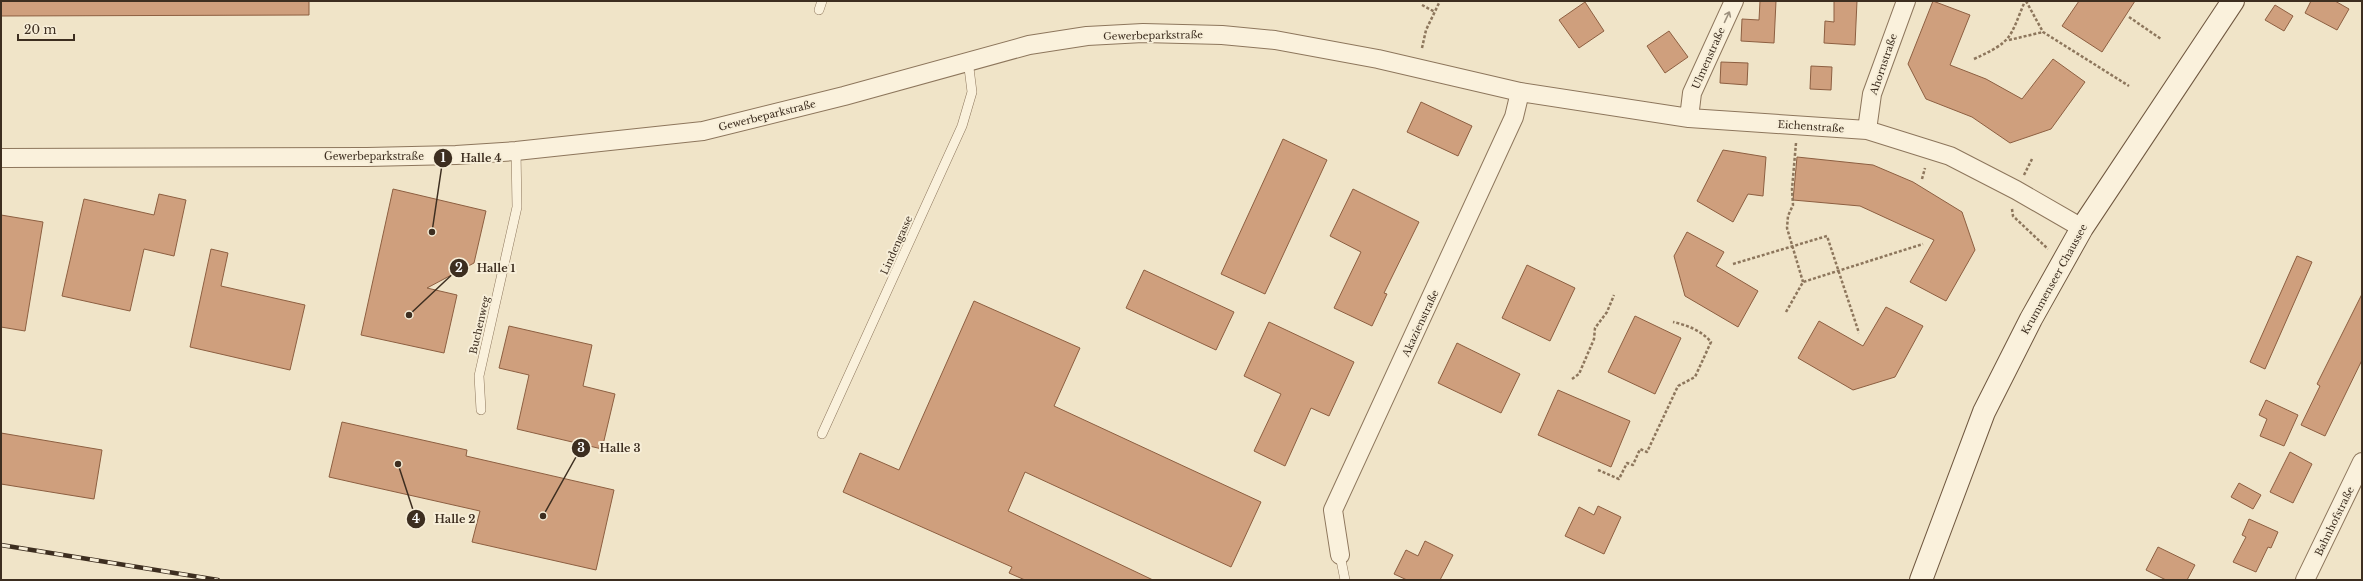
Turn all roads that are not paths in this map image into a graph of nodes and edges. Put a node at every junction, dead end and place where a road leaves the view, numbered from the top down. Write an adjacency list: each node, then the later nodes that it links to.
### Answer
1 (822, 1): 5 (lane)
2 (1734, 1): 8 (street, Ulmenstraße, one-way to 2)
3 (1906, 1): 9 (street, Ahornstraße)
4 (2233, 1): 12 (main road, Krummenseer Chaussee)
5 (819, 10)
6 (968, 60): 7 (street, Gewerbeparkstraße); 10 (street, Gewerbeparkstraße); 14 (lane, Lindengasse)
7 (1520, 92): 8 (street, Eichenstraße); 16 (street, Akazienstraße)
8 (1689, 118): 9 (street, Eichenstraße)
9 (1867, 130): 12 (street, Eichenstraße)
10 (516, 151): 11 (street, Gewerbeparkstraße); 13 (lane, Buchenweg)
11 (1, 158)
12 (2082, 228): 18 (main road, Krummenseer Chaussee)
13 (481, 410)
14 (822, 434)
15 (2362, 462): 19 (street, Bahnhofstraße)
16 (1340, 555): 17 (lane)
17 (1345, 580)
18 (1921, 580)
19 (2306, 580)

